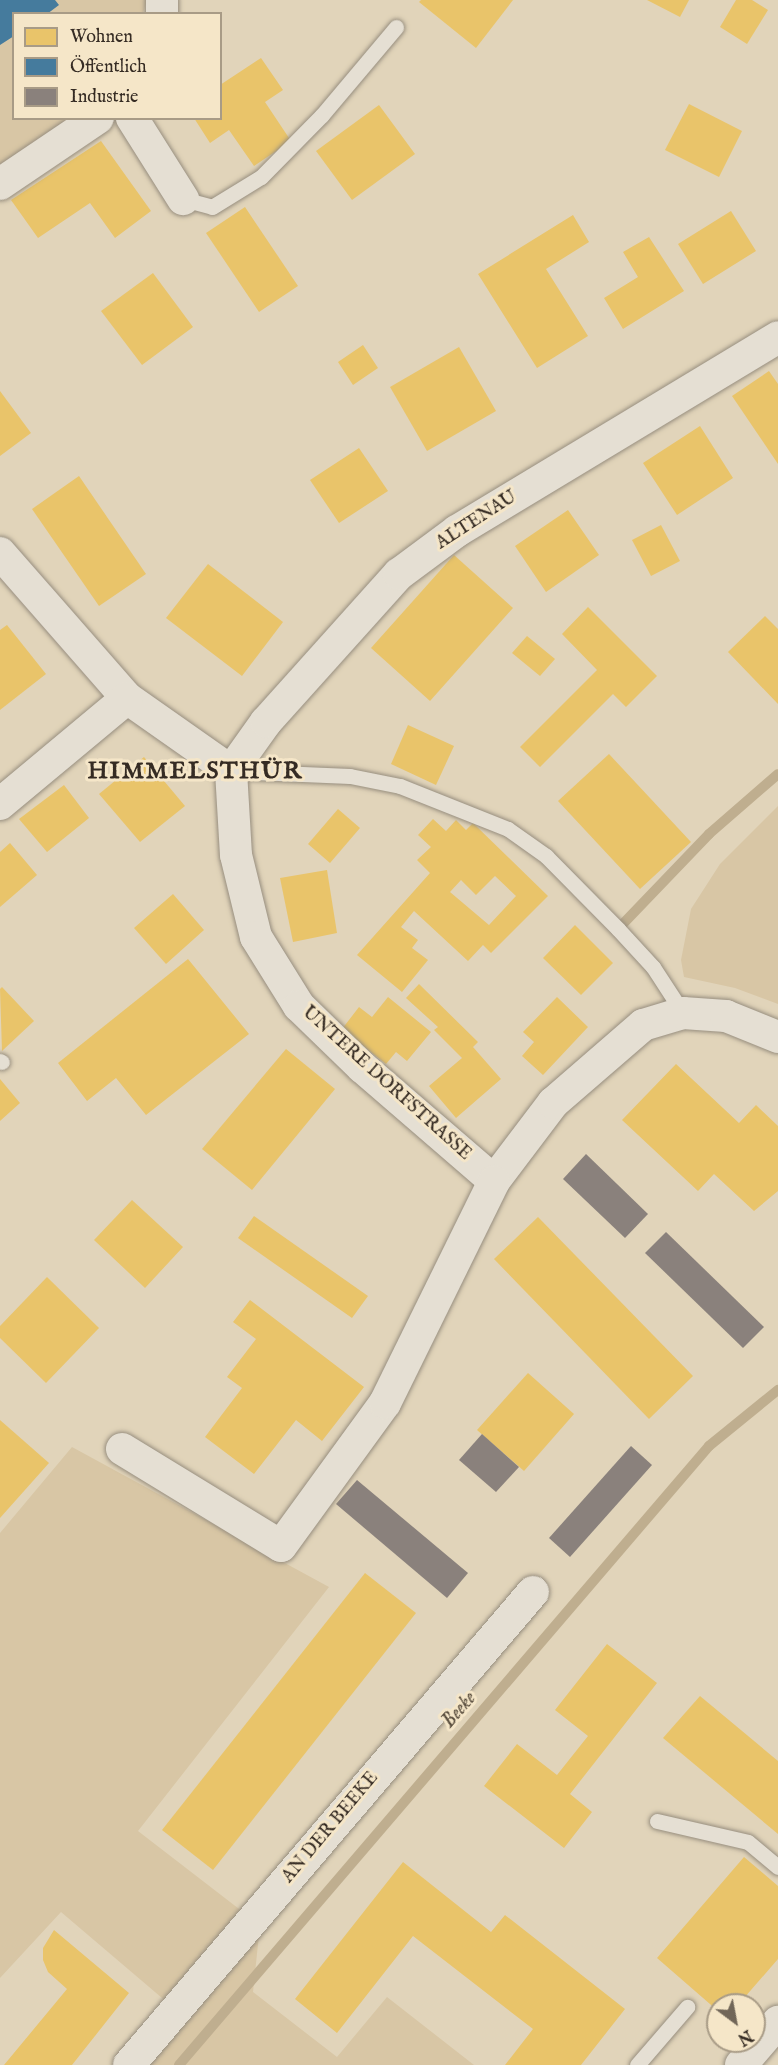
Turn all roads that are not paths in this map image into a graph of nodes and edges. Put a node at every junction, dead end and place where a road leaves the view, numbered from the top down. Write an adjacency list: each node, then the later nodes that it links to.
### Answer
1 (396, 27): 5 (lane)
2 (95, 120): 4 (street)
3 (133, 120): 5 (street)
4 (0, 184)
5 (183, 199)
6 (778, 337): 9 (street, ALTENAU)
7 (0, 553): 8 (street)
8 (127, 698): 9 (street); 10 (street)
9 (231, 771): 11 (lane); 13 (street, UNTERE DORFSTRASSE)
10 (0, 804)
11 (683, 1013): 12 (street); 13 (street)
12 (778, 1037)
13 (495, 1181): 14 (street)
14 (122, 1449)
15 (533, 1592): 20 (street, AN DER BEEKE)
16 (657, 1821): 17 (lane)
17 (778, 1867)
18 (687, 2007): 21 (lane)
19 (778, 2022): 22 (street)
20 (129, 2065)
21 (637, 2065)
22 (741, 2065)

